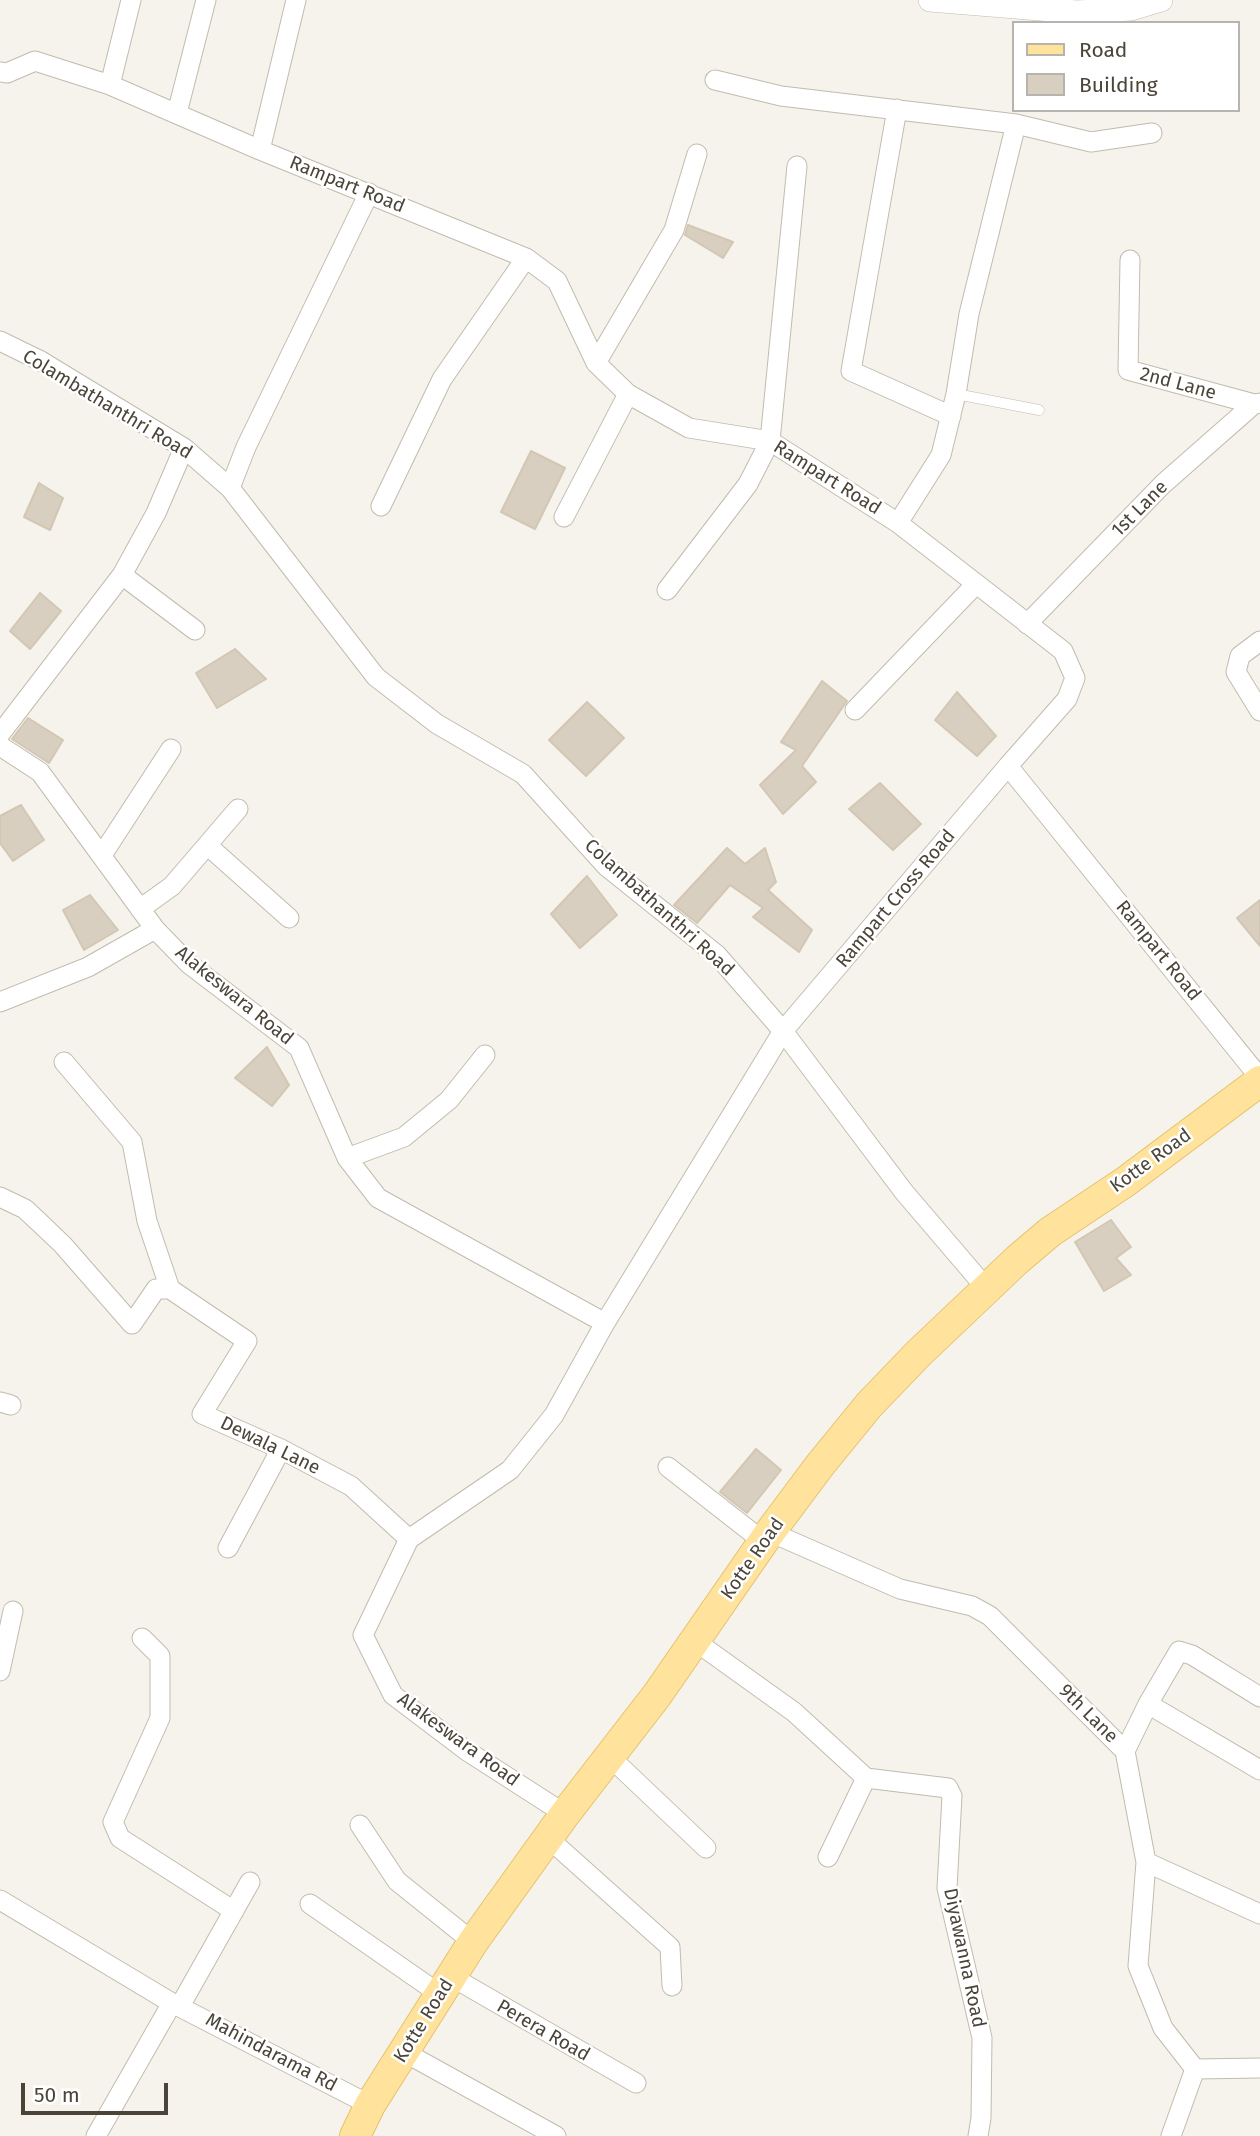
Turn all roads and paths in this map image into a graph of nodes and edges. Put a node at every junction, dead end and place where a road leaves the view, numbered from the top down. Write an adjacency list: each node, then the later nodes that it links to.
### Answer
1 (131, 0): 8 (street)
2 (206, 0): 10 (street)
3 (296, 0): 13 (street)
4 (930, 0): 5 (street)
5 (1161, 0)
6 (0, 72): 8 (street, Rampart Road)
7 (715, 80): 9 (street)
8 (110, 85): 10 (street, Rampart Road)
9 (897, 109): 11 (street); 25 (street)
10 (177, 113): 13 (street, Rampart Road)
11 (1016, 124): 12 (street); 22 (street)
12 (1152, 134)
13 (260, 150): 16 (street, Rampart Road)
14 (697, 154): 20 (street)
15 (797, 166): 26 (street)
16 (369, 194): 17 (street, Rampart Road); 28 (street)
17 (526, 258): 20 (street, Rampart Road); 29 (street)
18 (1130, 260): 23 (street, 2nd Lane)
19 (0, 341): 27 (street, Colambathanthri Road)
20 (596, 363): 21 (street, Rampart Road)
21 (628, 394): 26 (street, Rampart Road); 30 (street)
22 (956, 394): 24 (lane); 25 (street)
23 (1257, 404): 35 (street, 1st Lane)
24 (1039, 410)
25 (951, 416): 31 (street)
26 (770, 441): 31 (street, Rampart Road); 34 (street)
27 (184, 448): 28 (street, Colambathanthri Road); 32 (street)
28 (230, 488): 50 (street, Colambathanthri Road)
29 (381, 506)
30 (564, 517)
31 (898, 523): 33 (street, Rampart Road)
32 (122, 575): 36 (street); 40 (street)
33 (975, 585): 35 (street, Rampart Road); 38 (street)
34 (667, 590)
35 (1027, 624): 42 (street, Rampart Road)
36 (195, 630)
37 (1260, 641): 39 (street)
38 (855, 710)
39 (1260, 711)
40 (1, 746): 45 (street, Alakeswara Road)
41 (171, 749): 45 (street)
42 (1008, 766): 50 (street, Rampart Cross Road); 53 (street, Rampart Road)
43 (238, 809): 44 (street)
44 (207, 845): 46 (street); 47 (street)
45 (102, 855): 46 (street, Alakeswara Road)
46 (140, 909): 48 (street, Alakeswara Road)
47 (289, 918)
48 (155, 929): 49 (street); 54 (street, Alakeswara Road)
49 (0, 1002)
50 (783, 1031): 56 (street, Colambathanthri Road); 58 (street)
51 (485, 1055): 54 (street)
52 (64, 1062): 57 (street)
53 (1260, 1080): 56 (main road, Kotte Road)
54 (346, 1158): 58 (street, Alakeswara Road)
55 (0, 1197): 57 (street)
56 (986, 1288): 61 (main road, Kotte Road)
57 (170, 1289): 59 (street, Dewala Lane)
58 (605, 1323): 62 (street)
59 (281, 1449): 62 (street, Dewala Lane); 63 (street)
60 (668, 1467): 61 (street, 9th Lane)
61 (767, 1537): 66 (main road, Kotte Road); 70 (street, 9th Lane)
62 (409, 1539): 75 (street, Alakeswara Road)
63 (228, 1548)
64 (13, 1611): 67 (street)
65 (142, 1638): 82 (street)
66 (695, 1641): 71 (main road, Kotte Road); 73 (street)
67 (0, 1671)
68 (1257, 1687): 69 (street)
69 (1148, 1704): 70 (street); 72 (street)
70 (1125, 1751): 78 (street, 9th Lane)
71 (610, 1757): 75 (main road, Kotte Road); 76 (street)
72 (1260, 1770)
73 (866, 1778): 77 (street); 96 (street, Diyawanna Road)
74 (360, 1825): 84 (street)
75 (556, 1826): 84 (main road, Kotte Road); 86 (street)
76 (706, 1848)
77 (828, 1857)
78 (1146, 1862): 83 (street); 90 (street, 9th Lane)
79 (250, 1882): 82 (street)
80 (0, 1900): 87 (street, Mahindarama Rd)
81 (310, 1904): 85 (street, Perera Road)
82 (234, 1911): 87 (street)
83 (1260, 1914)
84 (473, 1942): 85 (main road, Kotte Road)
85 (446, 1986): 88 (main road, Kotte Road); 91 (street, Perera Road)
86 (673, 1986)
87 (176, 2004): 92 (street, Mahindarama Rd); 93 (street)
88 (404, 2052): 92 (main road, Kotte Road); 95 (street)
89 (1260, 2068): 90 (street)
90 (1195, 2069): 97 (street)
91 (636, 2083)
92 (370, 2105): 94 (main road, Kotte Road)
93 (96, 2136)
94 (355, 2136)
95 (556, 2136)
96 (978, 2136)
97 (1171, 2136)

